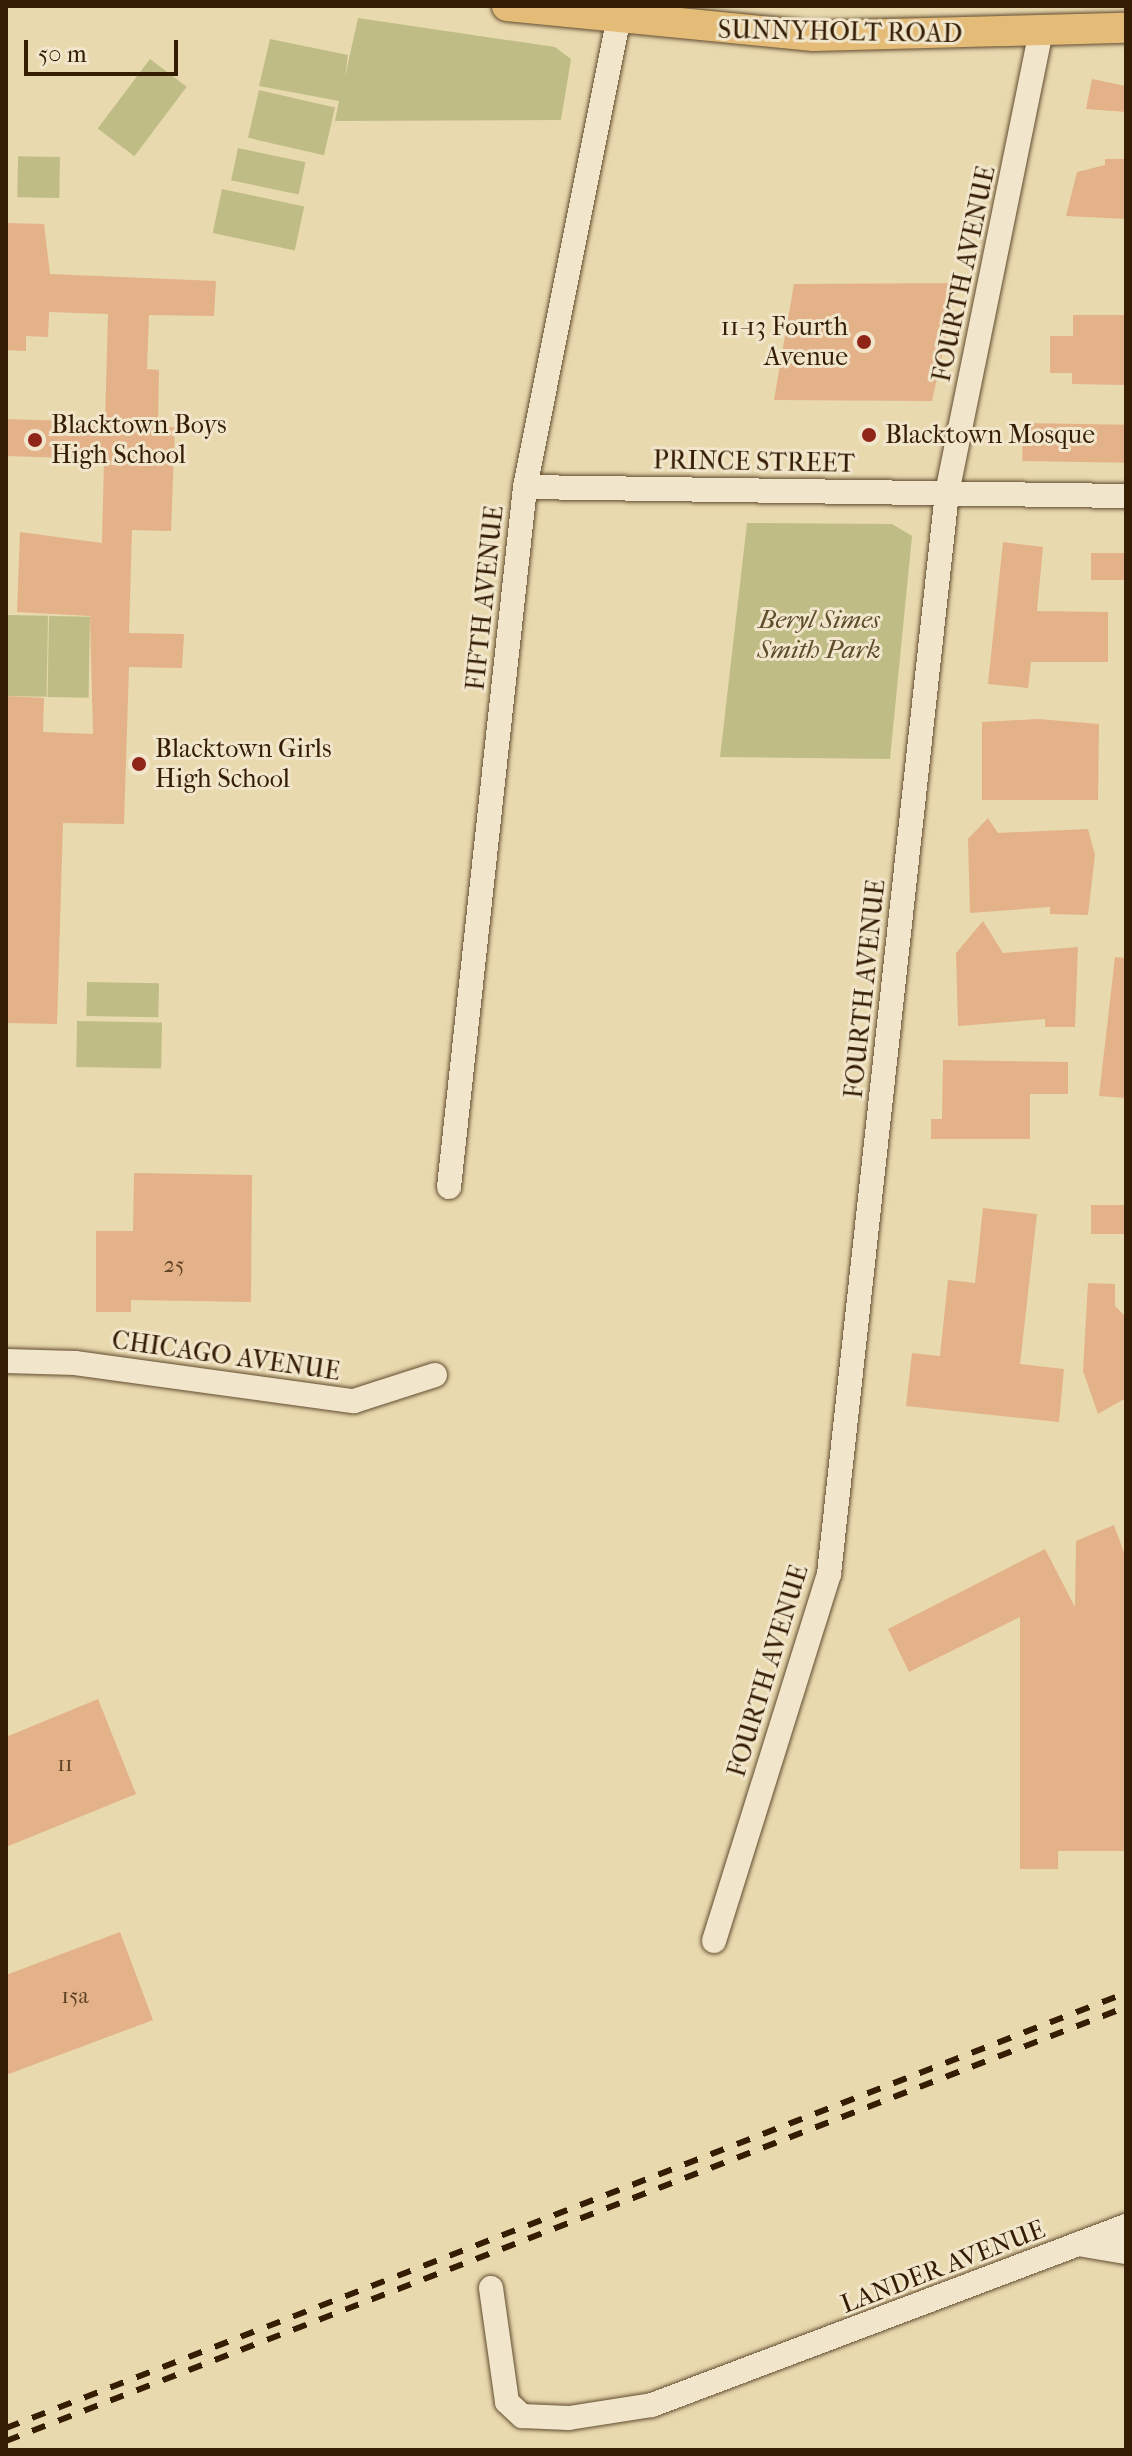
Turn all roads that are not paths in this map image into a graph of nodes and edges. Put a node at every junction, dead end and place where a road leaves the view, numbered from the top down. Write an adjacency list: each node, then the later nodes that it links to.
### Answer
1 (507, 6): 2 (main road, SUNNYHOLT ROAD)
2 (620, 14): 4 (main road, SUNNYHOLT ROAD); 5 (street, FIFTH AVENUE)
3 (1126, 28): 4 (main road, SUNNYHOLT ROAD)
4 (1040, 34): 6 (street, FOURTH AVENUE)
5 (525, 487): 6 (street, PRINCE STREET); 8 (street, FIFTH AVENUE)
6 (947, 493): 7 (street, PRINCE STREET); 11 (street, FOURTH AVENUE)
7 (1126, 496)
8 (449, 1187)
9 (6, 1361): 10 (street, CHICAGO AVENUE)
10 (435, 1375)
11 (714, 1941)
12 (1126, 2226): 13 (street, LANDER AVENUE)
13 (1078, 2244): 14 (street); 15 (street, LANDER AVENUE)
14 (1126, 2252)
15 (491, 2288)

